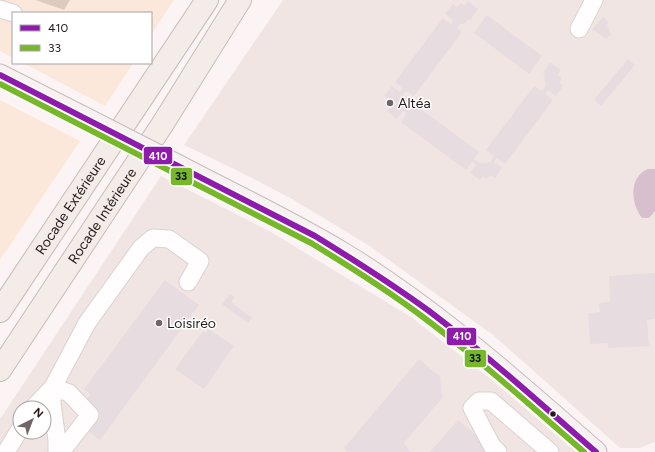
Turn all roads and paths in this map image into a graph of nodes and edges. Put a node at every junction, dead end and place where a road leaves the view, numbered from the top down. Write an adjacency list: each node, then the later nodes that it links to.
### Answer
1 (207, 0): 9 (highway, Rocade Extérieure)
2 (240, 0): 10 (highway, Rocade Intérieure)
3 (594, 0): 6 (street)
4 (0, 9): 5 (street)
5 (12, 13)
6 (579, 29)
7 (0, 75): 19 (main road, bridge)
8 (188, 282): 11 (street)
9 (0, 311)
10 (0, 370)
11 (53, 387): 12 (street); 15 (street); 16 (street)
12 (41, 400)
13 (13, 440): 14 (street)
14 (6, 452)
15 (57, 452)
16 (61, 452)
17 (498, 452): 18 (street)
18 (550, 452)
19 (596, 452)

